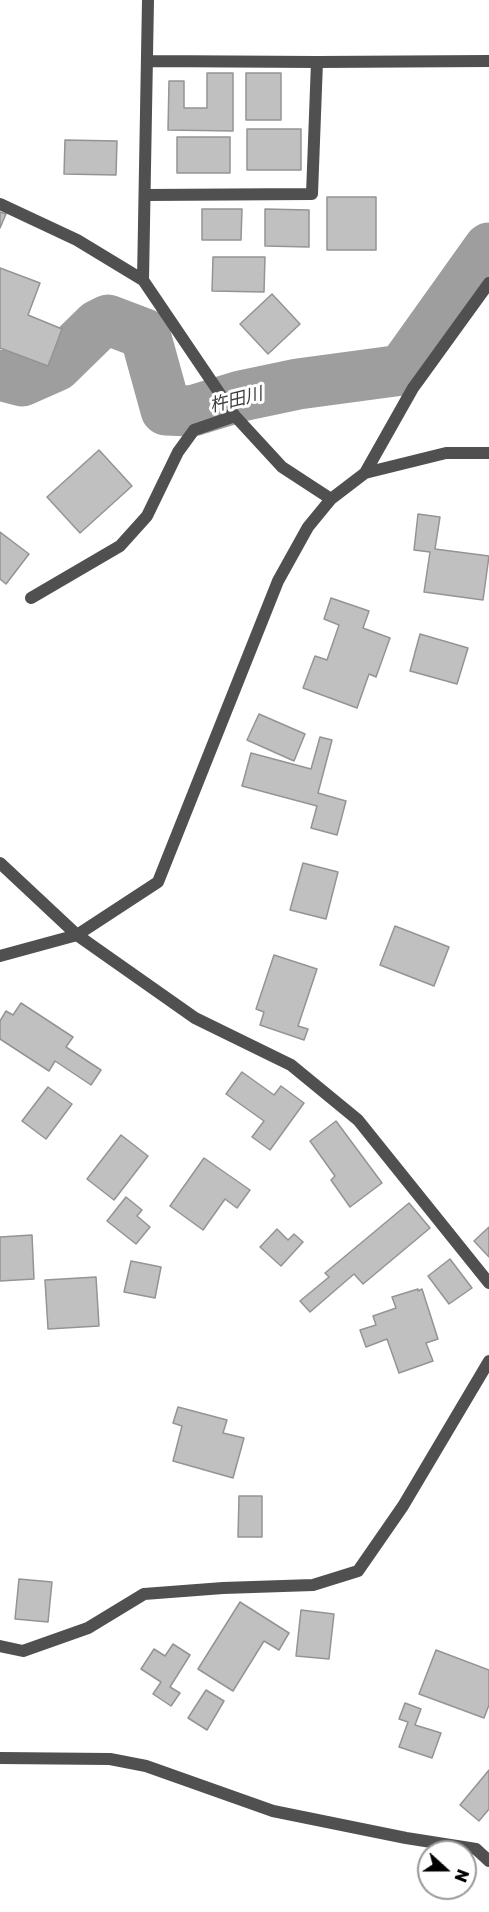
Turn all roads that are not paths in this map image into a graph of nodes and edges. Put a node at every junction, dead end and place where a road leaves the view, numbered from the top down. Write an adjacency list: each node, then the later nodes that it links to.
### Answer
1 (148, 0): 2 (street)
2 (147, 61): 4 (street); 5 (street)
3 (489, 61): 4 (street)
4 (317, 62): 5 (street)
5 (145, 195): 7 (street)
6 (0, 204): 7 (street)
7 (143, 280): 9 (street)
8 (489, 284): 11 (street)
9 (235, 416): 12 (street); 13 (street)
10 (489, 453): 11 (street)
11 (365, 473): 12 (street)
12 (331, 499): 15 (street)
13 (31, 598)
14 (0, 863): 15 (street)
15 (77, 934): 16 (street); 17 (street)
16 (0, 956)
17 (489, 1283)
18 (489, 1361): 19 (street)
19 (0, 1646)
20 (0, 1758): 21 (street)
21 (489, 1861)

